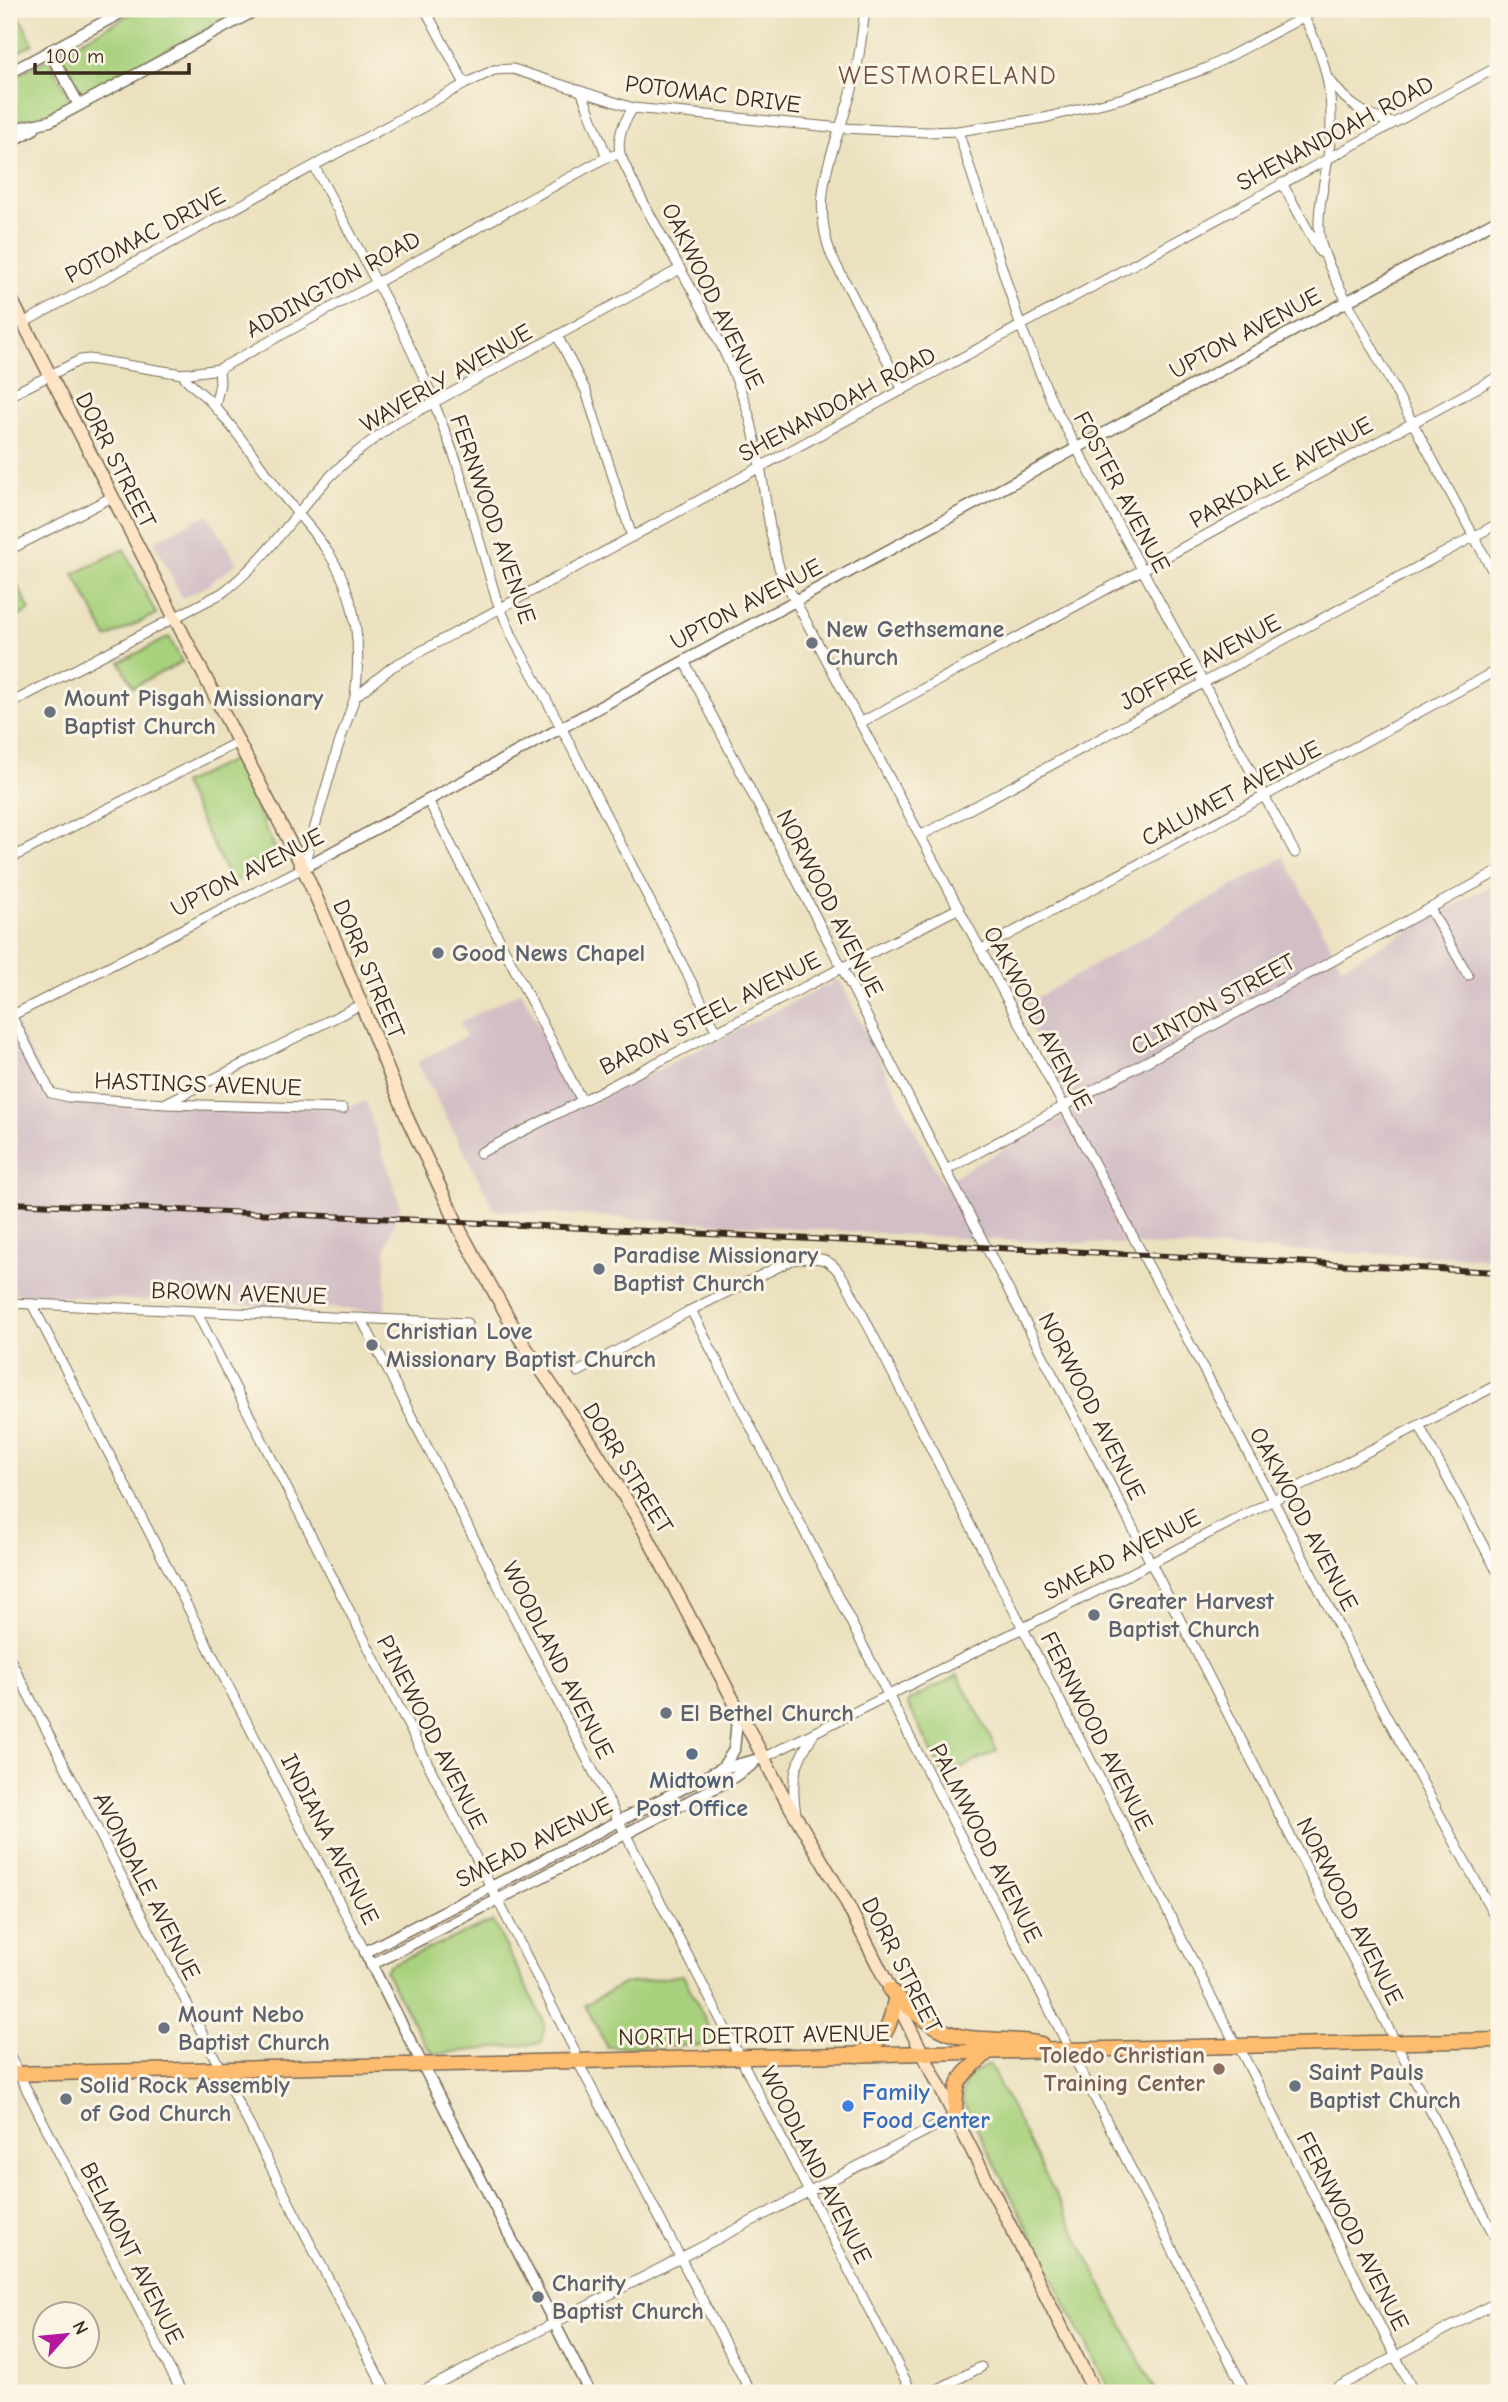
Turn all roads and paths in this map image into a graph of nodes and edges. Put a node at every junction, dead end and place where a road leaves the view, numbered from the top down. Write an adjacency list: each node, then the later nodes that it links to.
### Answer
1 (128, 9): 7 (street)
2 (258, 9): 13 (street)
3 (425, 9): 11 (street)
4 (866, 9): 17 (street)
5 (1319, 9): 6 (street, POTOMAC DRIVE)
6 (1302, 13): 10 (street); 19 (street, POTOMAC DRIVE)
7 (49, 51): 9 (street); 13 (street)
8 (1499, 66): 16 (street, SHENANDOAH ROAD)
9 (9, 73)
10 (1329, 78): 16 (street); 23 (street)
11 (465, 84): 12 (street, POTOMAC DRIVE); 24 (street, POTOMAC DRIVE)
12 (582, 93): 14 (street, POTOMAC DRIVE); 22 (street)
13 (79, 105): 15 (street)
14 (634, 108): 17 (street, POTOMAC DRIVE); 21 (street)
15 (50, 121): 18 (street); 20 (street)
16 (1393, 123): 23 (street, SHENANDOAH ROAD)
17 (841, 128): 19 (street, POTOMAC DRIVE); 39 (street)
18 (9, 130)
19 (958, 131): 33 (street, FOSTER AVENUE)
20 (9, 143)
21 (620, 154): 22 (street, ADDINGTON ROAD); 27 (street, OAKWOOD AVENUE)
22 (607, 157): 28 (street, ADDINGTON ROAD)
23 (1328, 158): 25 (street, SHENANDOAH ROAD); 29 (street)
24 (314, 166): 28 (street, FERNWOOD AVENUE); 32 (street, POTOMAC DRIVE)
25 (1282, 183): 29 (street); 33 (street, SHENANDOAH ROAD)
26 (1499, 219): 31 (street, UPTON AVENUE)
27 (680, 269): 34 (street, WAVERLY AVENUE); 45 (street, OAKWOOD AVENUE)
28 (376, 281): 35 (street, ADDINGTON ROAD); 41 (street, FERNWOOD AVENUE)
29 (1340, 288): 31 (street)
30 (9, 295): 32 (main road, DORR STREET)
31 (1348, 302): 43 (street); 44 (street, UPTON AVENUE)
32 (23, 323): 37 (main road, DORR STREET)
33 (1021, 327): 39 (street, SHENANDOAH ROAD); 44 (street, FOSTER AVENUE)
34 (558, 337): 41 (street, WAVERLY AVENUE); 50 (street)
35 (219, 369): 36 (street, ADDINGTON ROAD); 42 (street)
36 (181, 374): 37 (street, ADDINGTON ROAD); 42 (street)
37 (49, 375): 40 (street, ADDINGTON ROAD); 46 (main road, DORR STREET)
38 (1499, 376): 43 (street, PARKDALE AVENUE)
39 (903, 390): 45 (street, SHENANDOAH ROAD)
40 (9, 396)
41 (433, 402): 47 (street, WAVERLY AVENUE); 55 (street, FERNWOOD AVENUE)
42 (215, 406): 47 (street)
43 (1413, 422): 49 (street); 52 (street, PARKDALE AVENUE)
44 (1077, 448): 52 (street, FOSTER AVENUE); 54 (street, UPTON AVENUE)
45 (761, 467): 50 (street, SHENANDOAH ROAD); 54 (street, OAKWOOD AVENUE)
46 (112, 497): 51 (street); 56 (main road, DORR STREET)
47 (298, 515): 56 (street, WAVERLY AVENUE); 60 (street)
48 (1499, 523): 49 (street, JOFFRE AVENUE)
49 (1474, 536): 53 (street); 59 (street, JOFFRE AVENUE)
50 (632, 537): 55 (street, SHENANDOAH ROAD)
51 (9, 550)
52 (1142, 570): 59 (street, FOSTER AVENUE); 62 (street, PARKDALE AVENUE)
53 (1499, 583)
54 (794, 601): 57 (street, UPTON AVENUE); 62 (street, OAKWOOD AVENUE)
55 (500, 610): 60 (street, SHENANDOAH ROAD); 63 (street, FERNWOOD AVENUE)
56 (175, 619): 61 (street, WAVERLY AVENUE); 64 (main road, DORR STREET)
57 (684, 661): 63 (street, UPTON AVENUE); 75 (street, NORWOOD AVENUE)
58 (1499, 669): 65 (street, CALUMET AVENUE)
59 (1203, 682): 65 (street, FOSTER AVENUE); 67 (street, JOFFRE AVENUE)
60 (355, 696): 70 (street)
61 (9, 704)
62 (860, 723): 67 (street, OAKWOOD AVENUE)
63 (561, 727): 66 (street, UPTON AVENUE); 79 (street, FERNWOOD AVENUE)
64 (238, 742): 69 (street); 70 (main road, DORR STREET)
65 (1264, 796): 68 (street, FOSTER AVENUE); 74 (street, CALUMET AVENUE)
66 (428, 800): 70 (street, UPTON AVENUE); 80 (street)
67 (920, 836): 72 (street, OAKWOOD AVENUE)
68 (1294, 853)
69 (9, 859)
70 (303, 868): 77 (main road, DORR STREET); 78 (street, UPTON AVENUE)
71 (1499, 872): 73 (street, CLINTON STREET)
72 (959, 908): 74 (street, OAKWOOD AVENUE); 75 (street, BARON STEEL AVENUE)
73 (1430, 909): 76 (street); 82 (street, CLINTON STREET)
74 (980, 950): 82 (street, OAKWOOD AVENUE)
75 (842, 968): 79 (street, BARON STEEL AVENUE); 85 (street, NORWOOD AVENUE)
76 (1468, 975)
77 (362, 1004): 81 (street); 101 (main road, DORR STREET)
78 (10, 1015): 81 (street, HASTINGS AVENUE)
79 (717, 1031): 80 (street, BARON STEEL AVENUE)
80 (582, 1101): 84 (street, BARON STEEL AVENUE)
81 (165, 1104): 83 (street, HASTINGS AVENUE)
82 (1063, 1108): 85 (street, CLINTON STREET); 95 (street, OAKWOOD AVENUE)
83 (343, 1109)
84 (480, 1153)
85 (946, 1171): 96 (street, NORWOOD AVENUE)
86 (9, 1303): 87 (street, BROWN AVENUE)
87 (32, 1304): 89 (street, BROWN AVENUE); 111 (street, INDIANA AVENUE)
88 (691, 1310): 92 (street); 98 (street, FERNWOOD AVENUE); 100 (street, PALMWOOD AVENUE)
89 (196, 1311): 90 (street, BROWN AVENUE); 108 (street, PINEWOOD AVENUE)
90 (361, 1318): 91 (street, BROWN AVENUE); 106 (street, WOODLAND AVENUE)
91 (467, 1324)
92 (578, 1372)
93 (1499, 1384): 94 (street, SMEAD AVENUE)
94 (1419, 1425): 95 (street, SMEAD AVENUE); 97 (street)
95 (1273, 1500): 96 (street, SMEAD AVENUE); 110 (street, OAKWOOD AVENUE)
96 (1151, 1563): 98 (street, SMEAD AVENUE); 115 (street, NORWOOD AVENUE)
97 (1499, 1575)
98 (1023, 1628): 100 (street, SMEAD AVENUE); 116 (street, FERNWOOD AVENUE)
99 (9, 1657): 125 (street, AVONDALE AVENUE)
100 (889, 1695): 102 (street, SMEAD AVENUE); 117 (street, PALMWOOD AVENUE)
101 (738, 1711): 103 (main road, DORR STREET); 104 (street)
102 (816, 1732): 103 (street, SMEAD AVENUE); 105 (street)
103 (763, 1758): 104 (street, SMEAD AVENUE); 105 (main road, DORR STREET); 107 (street, SMEAD AVENUE)
104 (720, 1769): 106 (street, SMEAD AVENUE)
105 (797, 1819): 113 (main road, DORR STREET)
106 (619, 1822): 107 (street, WOODLAND AVENUE); 108 (street, SMEAD AVENUE)
107 (625, 1834): 109 (street, SMEAD AVENUE); 122 (street, WOODLAND AVENUE)
108 (489, 1888): 109 (street, PINEWOOD AVENUE); 111 (street, SMEAD AVENUE)
109 (497, 1900): 112 (street, SMEAD AVENUE); 123 (street, PINEWOOD AVENUE)
110 (1499, 1924)
111 (365, 1952): 112 (street, INDIANA AVENUE)
112 (371, 1965): 124 (street, INDIANA AVENUE)
113 (893, 1995): 117 (main road); 119 (main road, DORR STREET); 121 (main road)
114 (1499, 2040): 115 (main road, NORTH DETROIT AVENUE)
115 (1396, 2043): 116 (main road, NORTH DETROIT AVENUE); 129 (street, NORWOOD AVENUE)
116 (1238, 2047): 117 (main road, NORTH DETROIT AVENUE); 133 (street, FERNWOOD AVENUE)
117 (1066, 2049): 118 (main road, NORTH DETROIT AVENUE); 143 (street, PALMWOOD AVENUE)
118 (990, 2050): 119 (main road, NORTH DETROIT AVENUE); 127 (main road)
119 (924, 2054): 121 (main road, NORTH DETROIT AVENUE); 127 (main road, DORR STREET)
120 (9, 2055): 126 (street, BELMONT AVENUE)
121 (855, 2056): 122 (main road, NORTH DETROIT AVENUE)
122 (739, 2057): 123 (main road, NORTH DETROIT AVENUE); 128 (street, WOODLAND AVENUE)
123 (578, 2062): 124 (main road, NORTH DETROIT AVENUE); 130 (street, PINEWOOD AVENUE)
124 (423, 2065): 125 (main road, NORTH DETROIT AVENUE); 132 (street, INDIANA AVENUE)
125 (219, 2068): 126 (main road, NORTH DETROIT AVENUE); 136 (street, AVONDALE AVENUE)
126 (13, 2074): 135 (street, BELMONT AVENUE)
127 (956, 2116): 128 (street); 142 (main road, DORR STREET)
128 (808, 2192): 130 (street); 140 (street, WOODLAND AVENUE)
129 (1499, 2245)
130 (681, 2258): 132 (street); 139 (street, PINEWOOD AVENUE)
131 (1499, 2301): 133 (street)
132 (555, 2323): 137 (street); 138 (street, INDIANA AVENUE)
133 (1395, 2357): 144 (street); 145 (street, FERNWOOD AVENUE)
134 (981, 2367): 141 (street)
135 (182, 2393)
136 (387, 2393)
137 (419, 2393)
138 (590, 2393)
139 (751, 2393)
140 (912, 2393)
141 (931, 2393)
142 (1095, 2393)
143 (1246, 2393)
144 (1327, 2393)
145 (1414, 2393)

